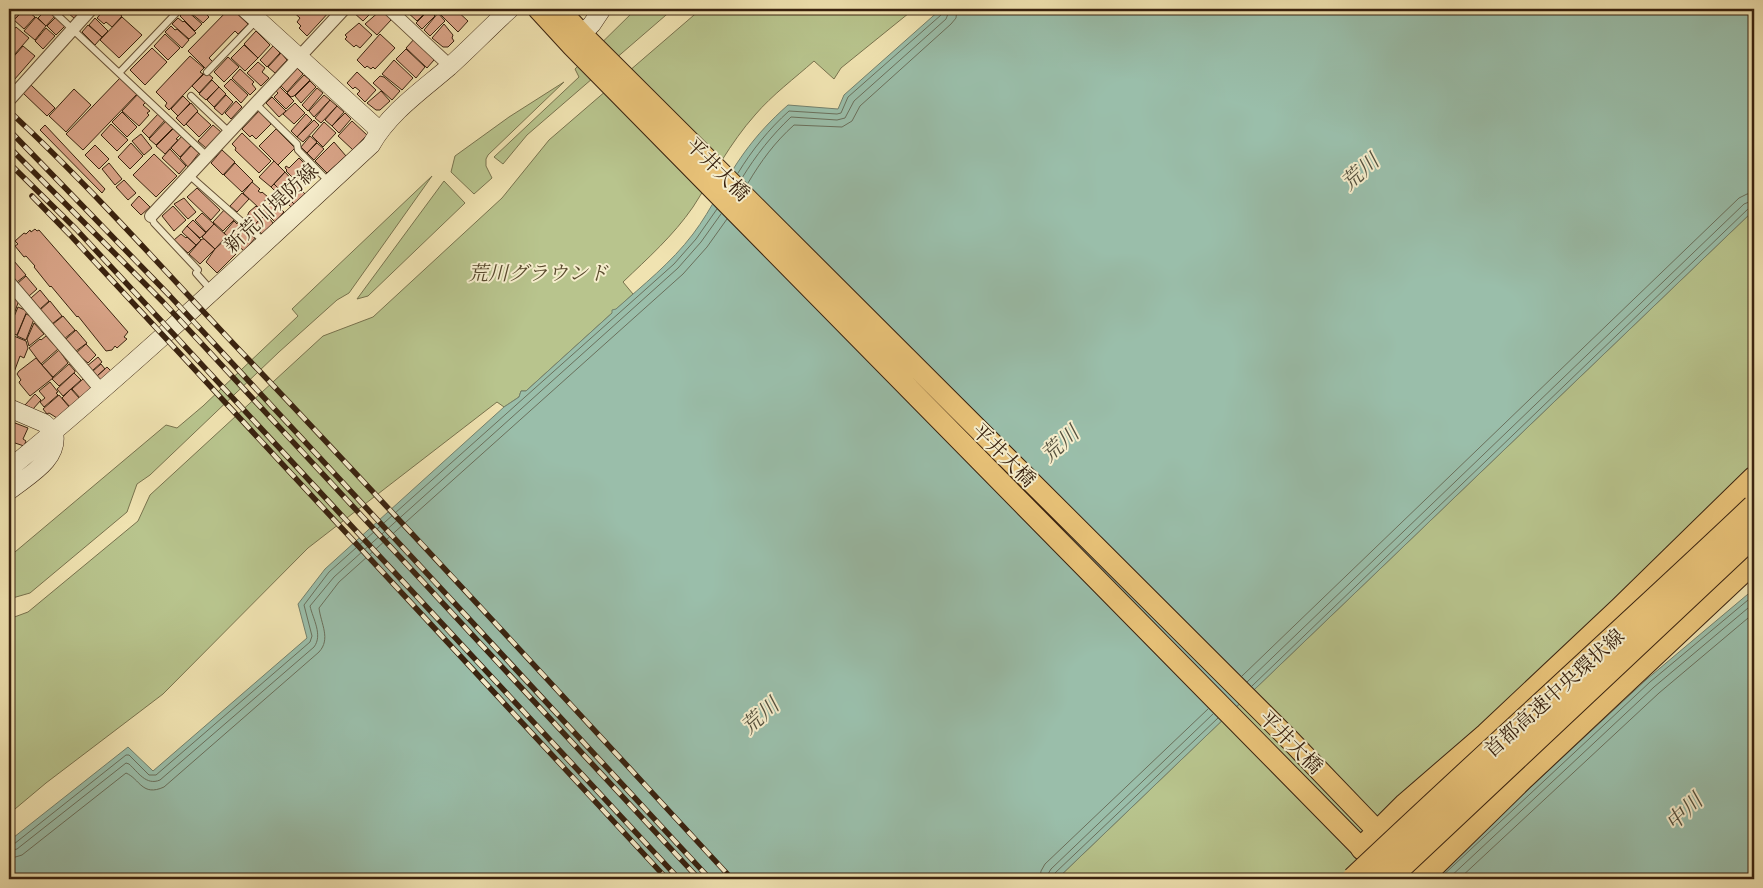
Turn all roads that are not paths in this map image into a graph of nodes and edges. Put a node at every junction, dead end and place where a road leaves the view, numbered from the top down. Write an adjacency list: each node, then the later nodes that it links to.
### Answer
1 (51, 9): 11 (lane)
2 (91, 9): 11 (street)
3 (180, 9): 16 (lane)
4 (344, 9): 13 (street)
5 (389, 9): 14 (street)
6 (510, 9): 14 (main road, 新荒川堤防線)
7 (538, 9): 12 (main road)
8 (559, 9): 12 (main road)
9 (602, 9): 12 (main road)
10 (251, 14): 13 (main road); 15 (lane)
11 (72, 29): 16 (lane); 18 (street)
12 (577, 40): 38 (main road, 平井大橋); 39 (main road, 平井大橋)
13 (300, 56): 19 (street); 20 (main road)
14 (450, 66): 20 (main road, 新荒川堤防線)
15 (206, 72)
16 (119, 73): 22 (lane)
17 (191, 96): 21 (lane)
18 (9, 100)
19 (256, 104): 21 (street); 24 (lane)
20 (379, 130): 24 (main road, 新荒川堤防線)
21 (229, 132): 22 (street)
22 (206, 156): 23 (street)
23 (189, 175): 25 (street); 26 (lane)
24 (330, 183): 26 (main road, 新荒川堤防線)
25 (151, 216): 28 (lane)
26 (263, 245): 28 (main road, 新荒川堤防線)
27 (9, 282): 29 (street)
28 (212, 291): 29 (main road, 新荒川堤防線)
29 (101, 390): 31 (main road, 新荒川堤防線)
30 (9, 408): 31 (main road)
31 (54, 432): 32 (main road, 新荒川堤防線); 34 (main road)
32 (9, 469)
33 (1754, 479): 38 (highway)
34 (9, 491)
35 (1754, 507): 40 (highway, 首都高速中央環状線, bridge)
36 (1754, 534): 41 (highway, 首都高速中央環状線, bridge)
37 (1754, 560): 43 (highway)
38 (1379, 832): 39 (highway); 43 (main road, 平井大橋, bridge)
39 (1362, 848): 42 (main road, 平井大橋, bridge)
40 (1354, 879)
41 (1386, 879)
42 (1392, 879)
43 (1421, 879)

